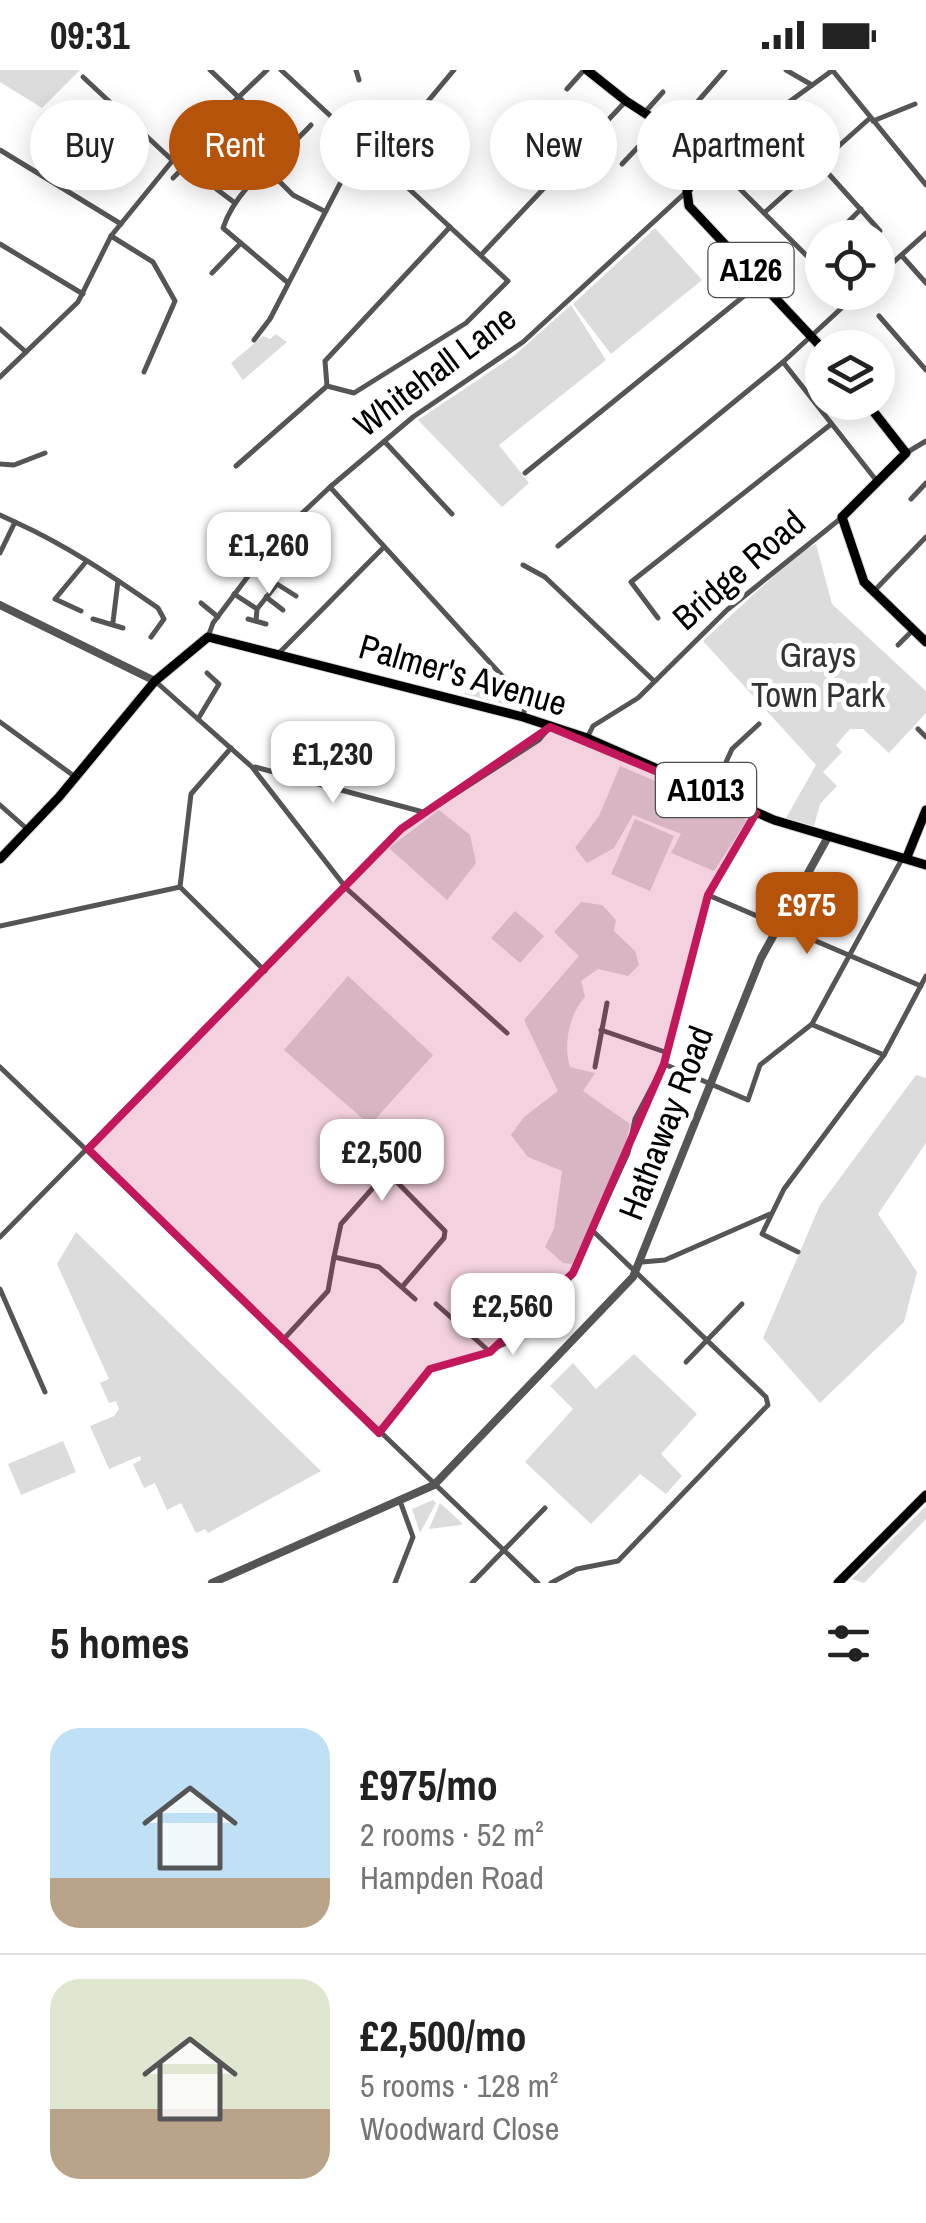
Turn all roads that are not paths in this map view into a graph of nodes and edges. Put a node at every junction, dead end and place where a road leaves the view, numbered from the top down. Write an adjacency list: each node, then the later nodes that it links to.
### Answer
1 (210, 70): 15 (street)
2 (267, 70): 15 (street)
3 (281, 70): 50 (street)
4 (356, 70): 11 (street)
5 (454, 70): 18 (street)
6 (586, 70): 13 (street); 22 (main road)
7 (725, 70): 20 (street)
8 (786, 70): 12 (street)
9 (833, 70): 12 (street); 25 (street)
10 (83, 76): 31 (street)
11 (359, 80)
12 (812, 85): 21 (street)
13 (566, 90)
14 (664, 92): 19 (street)
15 (236, 97): 16 (street); 17 (street)
16 (233, 100)
17 (239, 100)
18 (429, 100)
19 (657, 100)
20 (698, 100)
21 (791, 100)
22 (626, 102): 24 (main road); 57 (street)
23 (915, 104): 25 (street)
24 (637, 109)
25 (871, 119): 28 (street); 35 (street)
26 (311, 125): 27 (street)
27 (300, 137)
28 (840, 145)
29 (637, 148): 32 (street)
30 (0, 150): 49 (street)
31 (169, 156)
32 (622, 164)
33 (169, 165): 49 (street)
34 (840, 185): 44 (street)
35 (926, 185)
36 (218, 190): 43 (street)
37 (247, 190): 43 (street)
38 (288, 190): 45 (street)
39 (339, 190): 45 (street)
40 (741, 190): 46 (street)
41 (789, 190): 46 (street)
42 (686, 191): 61 (main road, A126); 80 (street, Whitehall Lane)
43 (235, 203): 54 (street)
44 (861, 209): 47 (street); 48 (street)
45 (324, 211): 60 (street)
46 (764, 212): 55 (street)
47 (850, 220)
48 (870, 220)
49 (121, 224): 52 (street)
50 (450, 227): 57 (street); 76 (street)
51 (926, 232): 56 (street)
52 (111, 236): 63 (street); 74 (street)
53 (0, 244): 63 (street)
54 (240, 244): 59 (street); 60 (street)
55 (805, 253)
56 (901, 255): 58 (street); 62 (street)
57 (482, 256): 76 (street)
58 (895, 260)
59 (212, 273)
60 (286, 282): 69 (street)
61 (762, 282): 67 (main road, A126); 85 (street)
62 (926, 284)
63 (83, 294): 71 (street)
64 (840, 310): 68 (street)
65 (879, 316): 73 (street)
66 (0, 329): 71 (street)
67 (807, 330)
68 (818, 330)
69 (254, 340)
70 (805, 342): 72 (street)
71 (26, 352): 75 (street)
72 (783, 362): 78 (street); 96 (street)
73 (926, 370)
74 (144, 372)
75 (0, 378)
76 (327, 386): 84 (street)
77 (880, 420): 82 (main road)
78 (830, 425): 86 (street); 113 (street)
79 (926, 441): 82 (street, Bridge Road)
80 (385, 442): 88 (street, Whitehall Lane); 90 (street)
81 (45, 453): 83 (street)
82 (906, 453): 86 (main road, Bridge Road)
83 (0, 464)
84 (236, 466)
85 (525, 473)
86 (876, 480): 92 (main road, Bridge Road)
87 (926, 483): 89 (street)
88 (330, 487): 95 (street); 102 (street, Whitehall Lane)
89 (911, 499)
90 (452, 514)
91 (0, 515): 93 (street)
92 (842, 516): 101 (main road); 126 (street, Bridge Road)
93 (14, 522): 97 (street); 98 (street)
94 (926, 537): 101 (street)
95 (384, 546): 123 (street); 127 (street)
96 (558, 546)
97 (0, 553)
98 (84, 564): 100 (street); 106 (street)
99 (523, 565): 126 (street)
100 (118, 580): 115 (street); 119 (street)
101 (873, 592): 118 (main road)
102 (234, 594): 109 (street); 112 (street, Whitehall Lane)
103 (47, 596): 106 (street)
104 (296, 596): 105 (street)
105 (266, 598): 109 (street); 110 (street)
106 (55, 599): 111 (street)
107 (201, 603): 112 (street)
108 (0, 606): 125 (street)
109 (257, 609): 116 (street)
110 (283, 610)
111 (81, 612)
112 (218, 617): 120 (street, Whitehall Lane)
113 (658, 618)
114 (93, 619): 115 (street)
115 (113, 622): 117 (street)
116 (266, 624)
117 (124, 628)
118 (913, 630): 121 (main road); 122 (street)
119 (152, 637)
120 (208, 637): 123 (main road, Palmer's Avenue / A1013); 125 (main road)
121 (926, 641)
122 (898, 646)
123 (279, 653): 127 (main road, Palmer's Avenue / A1013)
124 (207, 673): 128 (street)
125 (155, 681): 128 (street); 137 (main road)
126 (655, 682): 133 (street, Bridge Road)
127 (523, 717): 131 (main road, Palmer's Avenue / A1013)
128 (198, 719): 135 (street)
129 (0, 722): 137 (street)
130 (759, 724): 138 (street)
131 (550, 727): 133 (main road, Palmer's Avenue / A1013); 141 (street)
132 (918, 730): 134 (street)
133 (586, 738): 138 (main road, A1013)
134 (926, 738)
135 (230, 748): 136 (street); 149 (street)
136 (252, 766): 141 (street); 148 (street)
137 (76, 778): 143 (main road)
138 (712, 793): 142 (main road, A1013)
139 (0, 805): 143 (street)
140 (926, 810): 145 (main road)
141 (423, 812): 148 (street)
142 (756, 813): 144 (main road, A1013); 150 (street)
143 (28, 830): 146 (main road)
144 (828, 837): 145 (main road, A1013); 152 (street, Hathaway Road)
145 (905, 857): 147 (main road); 153 (street)
146 (0, 858)
147 (926, 864)
148 (345, 885): 154 (street); 160 (street)
149 (180, 886): 151 (street); 154 (street)
150 (708, 895): 152 (street); 161 (street)
151 (0, 926)
152 (776, 926): 153 (street); 166 (street, Hathaway Road)
153 (848, 955): 156 (street); 158 (street)
154 (266, 971): 167 (street)
155 (926, 976): 156 (street)
156 (920, 986): 162 (street)
157 (607, 1003): 159 (street)
158 (812, 1024): 162 (street); 166 (street)
159 (601, 1030): 161 (street); 165 (street)
160 (507, 1033)
161 (668, 1053): 163 (street)
162 (884, 1055): 170 (street)
163 (664, 1064): 166 (street); 171 (street)
164 (0, 1067): 167 (street)
165 (595, 1067)
166 (710, 1084): 175 (street, Hathaway Road)
167 (88, 1149): 172 (street); 187 (street)
168 (439, 1162): 169 (street)
169 (387, 1172): 174 (street); 178 (street)
170 (772, 1213): 173 (street); 175 (street)
171 (594, 1232): 176 (street); 185 (street)
172 (0, 1238)
173 (798, 1252)
174 (334, 1257): 178 (street); 187 (street)
175 (642, 1262): 176 (street, Hathaway Road)
176 (638, 1271): 186 (street); 192 (street, Hathaway Road)
177 (546, 1281): 180 (street)
178 (402, 1287): 181 (street)
179 (0, 1290): 190 (street)
180 (489, 1294): 184 (street); 185 (street)
181 (415, 1299)
182 (436, 1304): 184 (street)
183 (742, 1304): 186 (street)
184 (456, 1322): 188 (street)
185 (518, 1330): 188 (street)
186 (707, 1340): 189 (street); 201 (street)
187 (282, 1341): 191 (street)
188 (490, 1352): 191 (street)
189 (686, 1362)
190 (45, 1392)
191 (379, 1432): 192 (street)
192 (434, 1485): 194 (street, Hathaway Road); 196 (street)
193 (926, 1494): 202 (main road)
194 (400, 1501): 197 (street, Hathaway Road); 198 (street)
195 (545, 1508): 196 (street)
196 (504, 1550): 199 (street); 200 (street)
197 (212, 1583)
198 (395, 1583)
199 (472, 1583)
200 (538, 1583)
201 (550, 1583)
202 (838, 1583)

